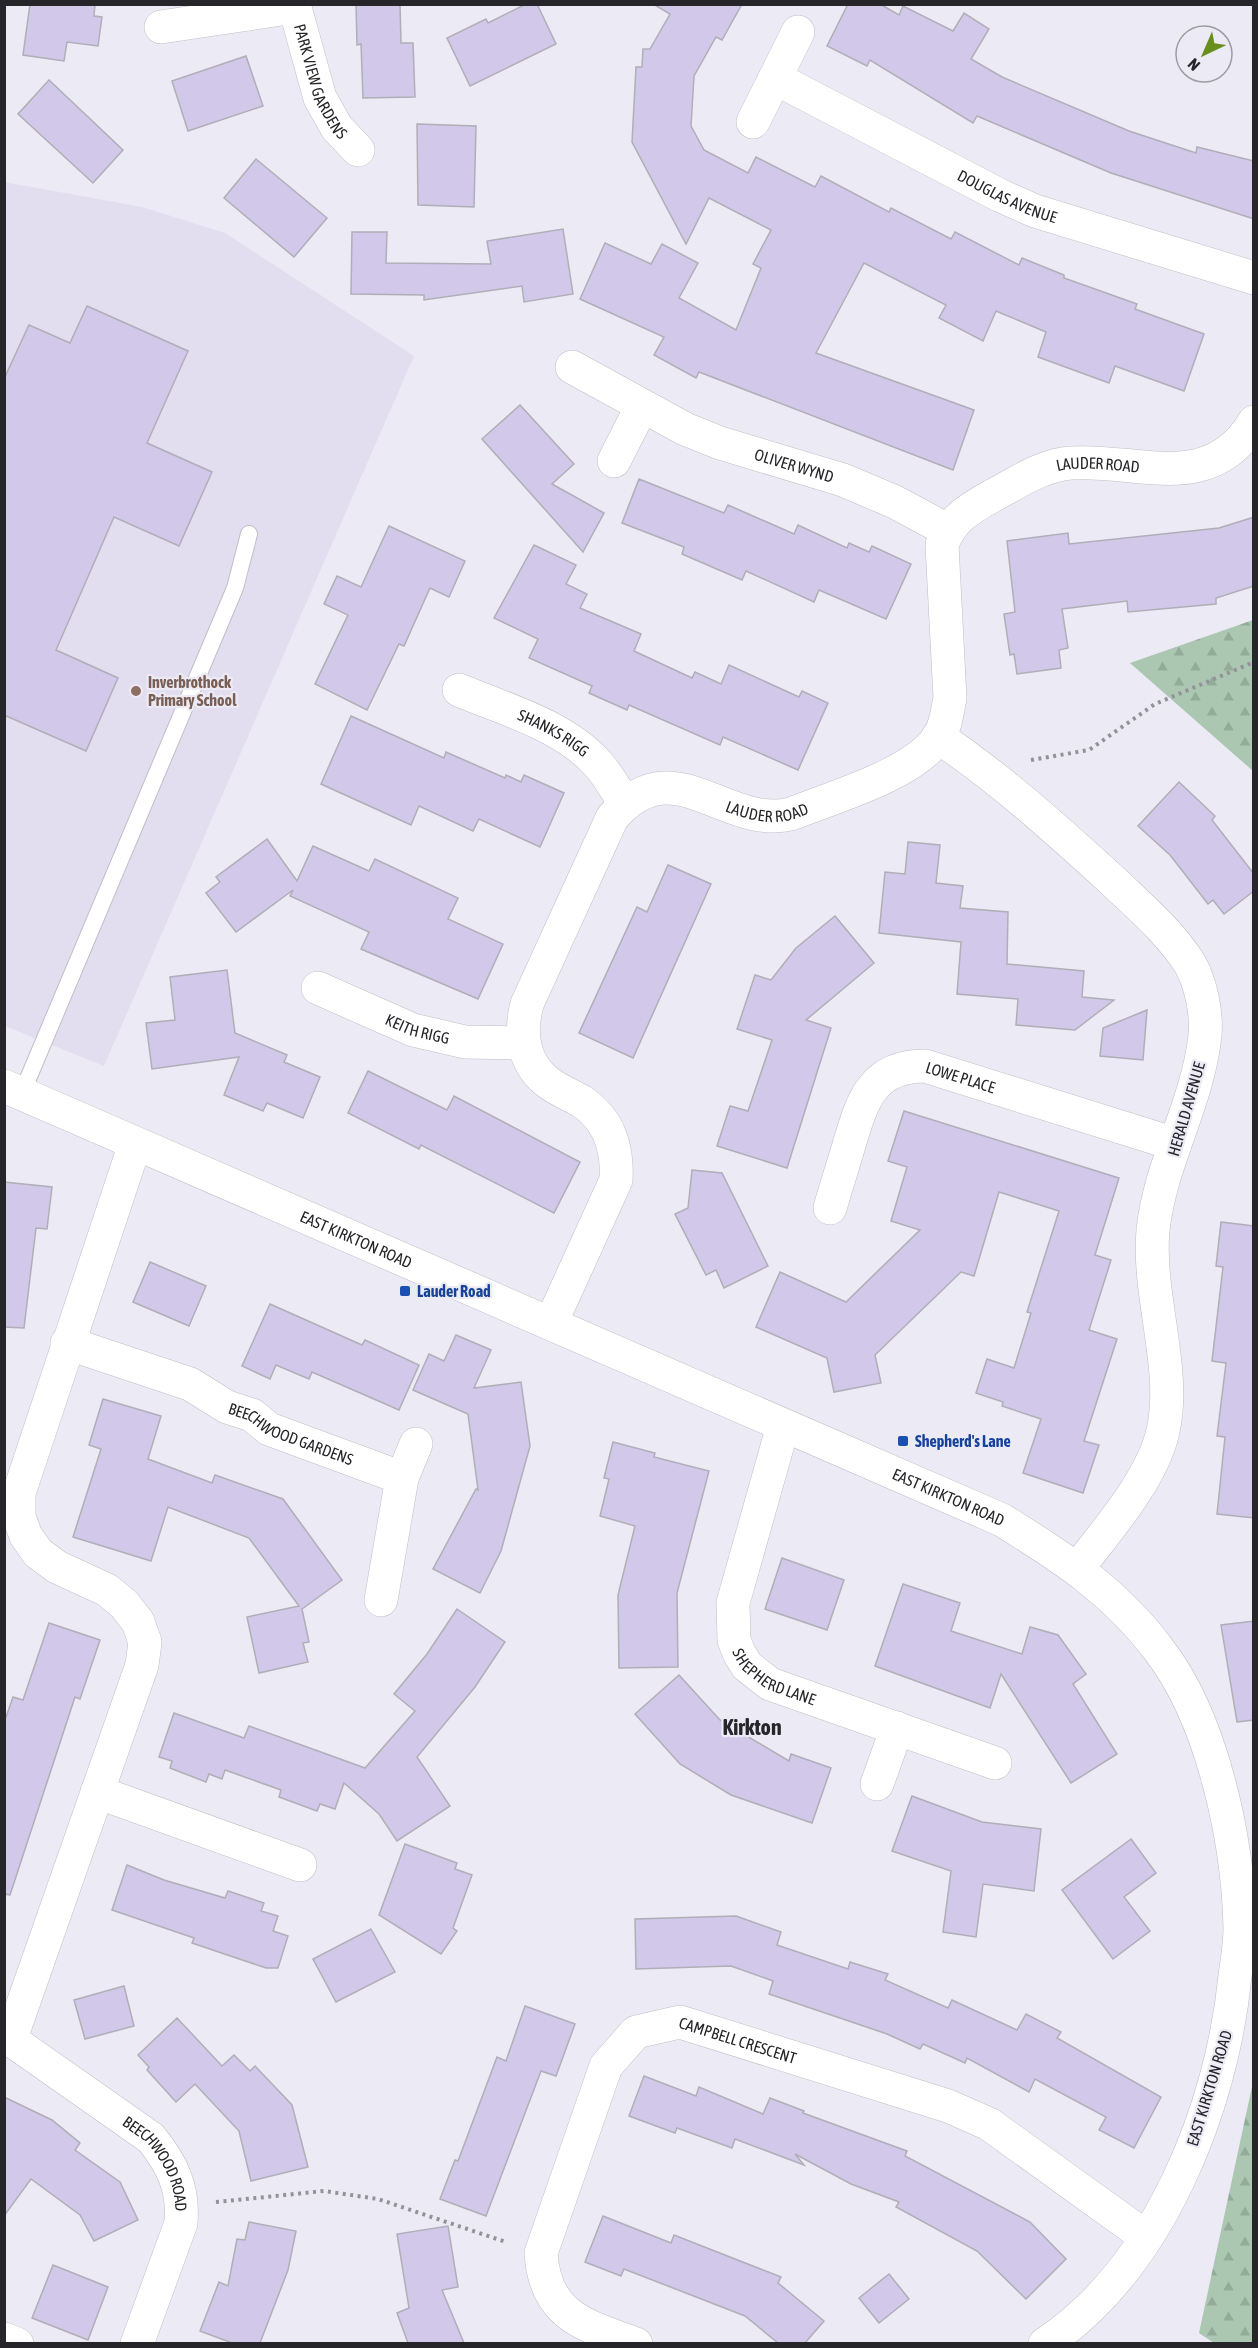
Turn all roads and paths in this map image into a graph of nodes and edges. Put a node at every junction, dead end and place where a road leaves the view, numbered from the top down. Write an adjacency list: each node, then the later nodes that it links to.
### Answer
1 (294, 6): 2 (street, PARK VIEW GARDENS); 6 (street, PARK VIEW GARDENS)
2 (161, 27)
3 (798, 32): 4 (street)
4 (775, 78): 5 (street); 7 (street, DOUGLAS AVENUE)
5 (753, 122)
6 (358, 150)
7 (1254, 278)
8 (572, 367): 9 (street, OLIVER WYND)
9 (642, 406): 11 (street); 12 (street, OLIVER WYND)
10 (1254, 422): 12 (street, LAUDER ROAD)
11 (614, 461)
12 (947, 530): 16 (street)
13 (249, 534): 21 (lane)
14 (1254, 662): 17 (path)
15 (459, 690): 18 (street, SHANKS RIGG)
16 (939, 737): 17 (street, HERALD AVENUE); 18 (street, LAUDER ROAD)
17 (979, 766): 23 (street, HERALD AVENUE)
18 (624, 802): 20 (street)
19 (318, 988): 20 (street, KEITH RIGG)
20 (523, 1043): 25 (street)
21 (13, 1089): 22 (street, EAST KIRKTON ROAD)
22 (135, 1144): 25 (street, EAST KIRKTON ROAD); 26 (street)
23 (1176, 1144): 24 (street, LOWE PLACE); 30 (street, HERALD AVENUE)
24 (830, 1208)
25 (551, 1323): 27 (street, EAST KIRKTON ROAD)
26 (67, 1343): 29 (street, BEECHWOOD GARDENS); 35 (street, BEECHWOOD ROAD)
27 (783, 1426): 30 (street, EAST KIRKTON ROAD); 32 (street, SHEPHERD LANE)
28 (416, 1444): 29 (street)
29 (402, 1478): 31 (street)
30 (1078, 1568): 39 (street, EAST KIRKTON ROAD)
31 (381, 1600)
32 (897, 1728): 33 (street, SHEPHERD LANE); 34 (street)
33 (995, 1763)
34 (877, 1784)
35 (97, 1792): 36 (street); 37 (street, BEECHWOOD ROAD)
36 (300, 1865)
37 (8, 2037): 38 (street, BEECHWOOD ROAD)
38 (183, 2205): 40 (path); 43 (street, BEECHWOOD ROAD)
39 (1146, 2237): 40 (street, CAMPBELL CRESCENT); 45 (street, EAST KIRKTON ROAD)
40 (541, 2253): 44 (street, CAMPBELL CRESCENT)
41 (4, 2339): 42 (street)
42 (17, 2343)
43 (137, 2343)
44 (636, 2343)
45 (1045, 2343)

